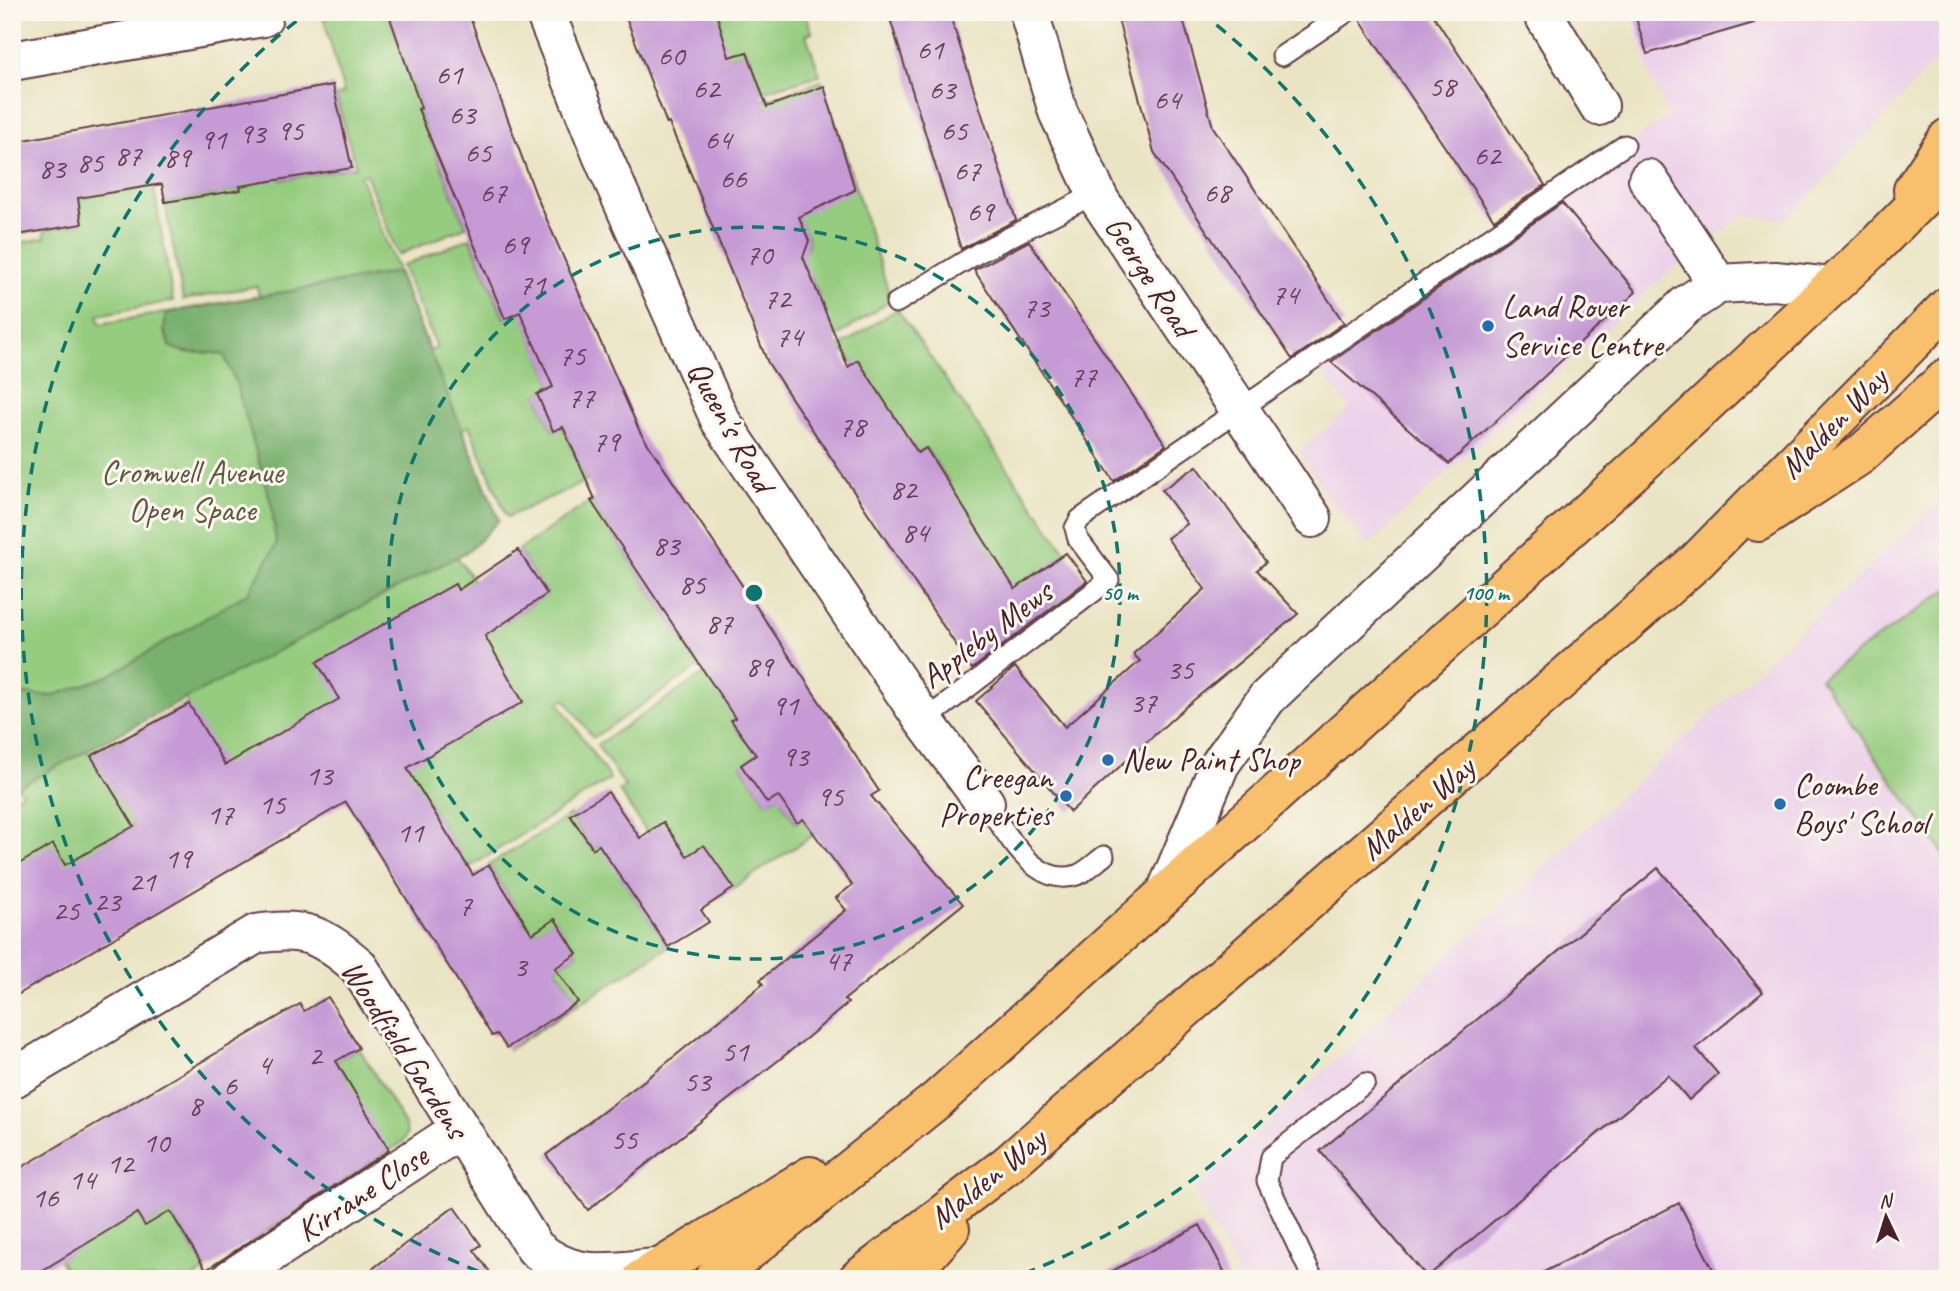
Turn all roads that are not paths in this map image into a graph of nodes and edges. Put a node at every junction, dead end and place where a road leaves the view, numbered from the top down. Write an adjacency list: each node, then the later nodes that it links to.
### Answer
1 (545, 12): 23 (street, Queen's Road)
2 (1029, 12): 13 (street, George Road)
3 (1347, 12): 6 (lane)
4 (1542, 12): 8 (street)
5 (263, 18): 7 (street)
6 (1282, 56)
7 (12, 61)
8 (1599, 106)
9 (1948, 138): 14 (highway)
10 (1625, 145): 20 (lane)
11 (1948, 173): 14 (highway)
12 (1648, 179): 15 (street)
13 (1097, 193): 17 (lane); 20 (street, George Road)
14 (1872, 249): 16 (highway)
15 (1718, 284): 16 (street); 26 (street)
16 (1831, 287): 26 (highway)
17 (896, 303)
18 (1948, 306): 22 (highway, Malden Way)
19 (1948, 377): 22 (highway)
20 (1239, 411): 21 (street, George Road); 23 (lane, Appleby Mews)
21 (1312, 518)
22 (1697, 561): 31 (highway, Malden Way)
23 (924, 720): 24 (street, Queen's Road)
24 (985, 803): 25 (lane)
25 (1104, 856)
26 (1167, 890): 29 (highway)
27 (12, 1079): 30 (street, Woodfield Gardens)
28 (1365, 1083): 37 (lane)
29 (938, 1099): 32 (highway); 34 (highway)
30 (459, 1130): 32 (street, Woodfield Gardens); 33 (street, Kirrane Close)
31 (1007, 1164): 35 (highway, Malden Way); 36 (highway)
32 (649, 1273)
33 (230, 1279)
34 (714, 1279)
35 (858, 1279)
36 (906, 1279)
37 (1313, 1279)

